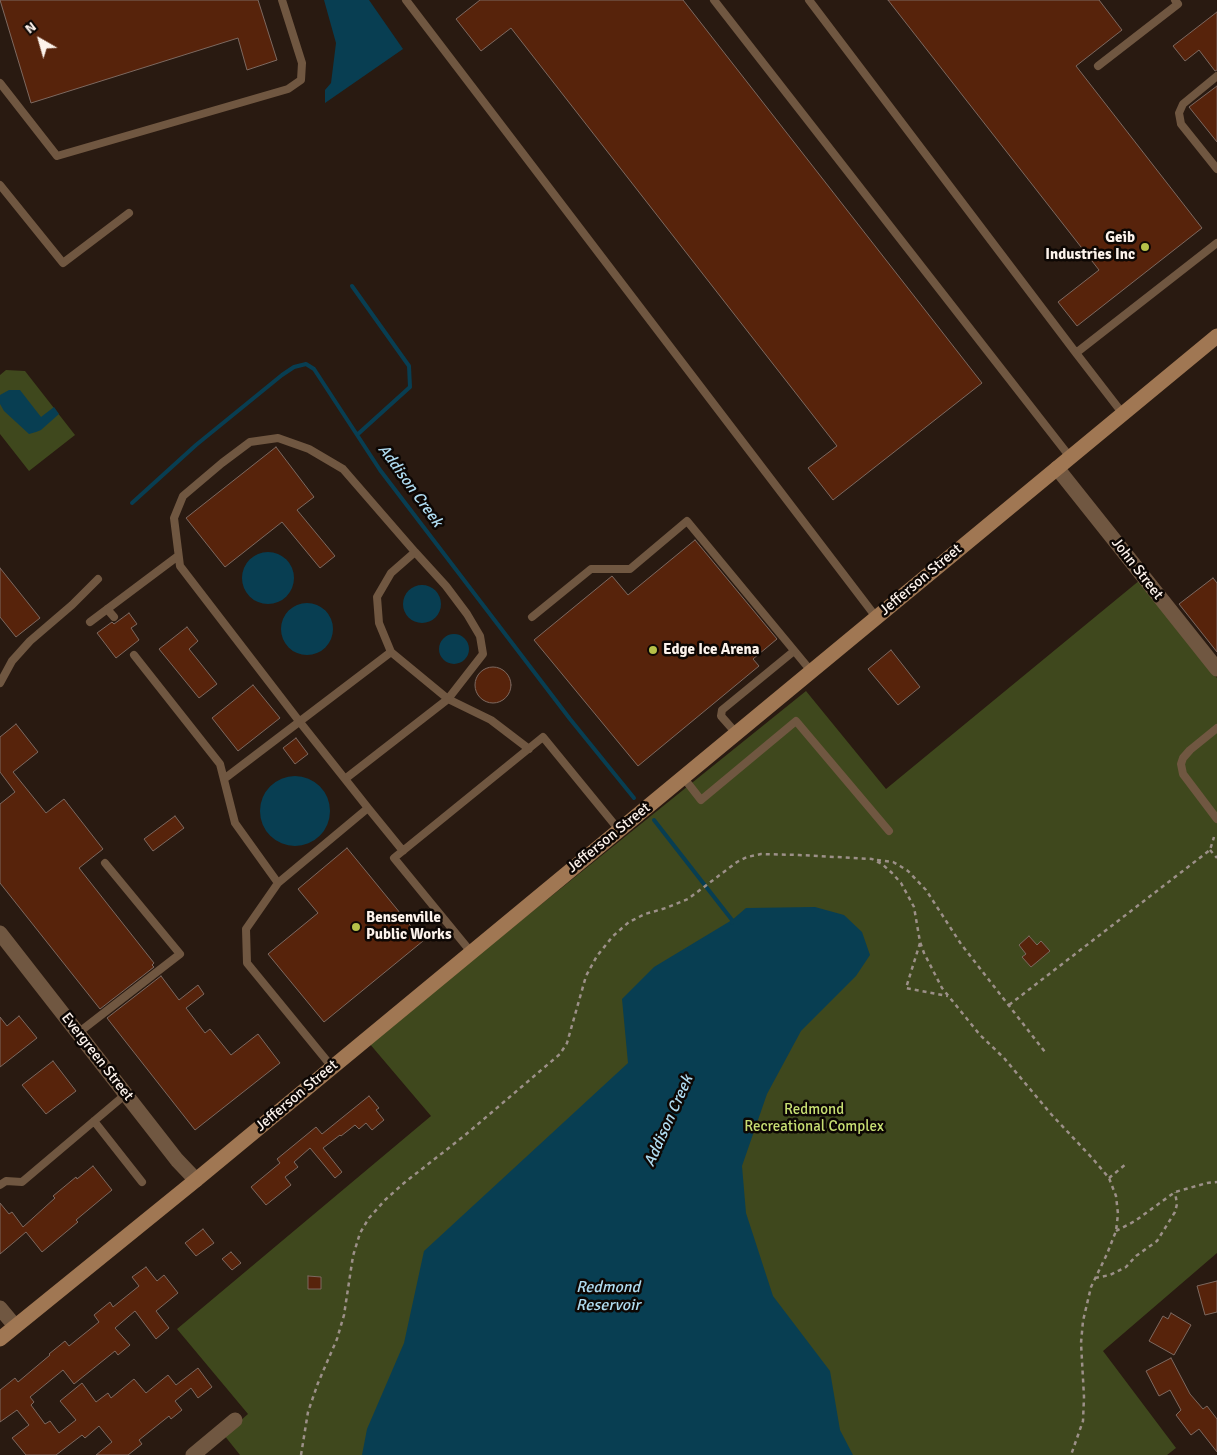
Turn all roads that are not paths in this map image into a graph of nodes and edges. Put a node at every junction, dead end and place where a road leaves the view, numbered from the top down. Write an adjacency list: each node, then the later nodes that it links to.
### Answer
1 (282, 0): 8 (lane)
2 (406, 0): 24 (lane)
3 (714, 0): 16 (lane)
4 (809, 0): 14 (lane)
5 (1174, 0): 6 (lane)
6 (1098, 66)
7 (1217, 76): 9 (lane)
8 (0, 83)
9 (1217, 169)
10 (0, 185): 11 (lane)
11 (129, 213)
12 (1217, 243): 14 (lane)
13 (1217, 336): 15 (street, Jefferson Street)
14 (1076, 353): 15 (lane)
15 (1123, 414): 16 (street, Jefferson Street)
16 (1070, 457): 17 (street, Jefferson Street)
17 (1057, 468): 24 (street, Jefferson Street); 29 (street, John Street)
18 (415, 552): 19 (lane); 27 (lane); 32 (lane)
19 (178, 556): 21 (lane); 33 (lane)
20 (98, 580): 31 (lane)
21 (108, 609): 22 (lane); 25 (lane)
22 (114, 617)
23 (532, 617): 26 (lane)
24 (876, 617): 30 (street, Jefferson Street)
25 (90, 622)
26 (794, 651): 30 (lane); 35 (lane)
27 (391, 652): 32 (lane); 33 (lane)
28 (134, 655): 38 (lane)
29 (1217, 669)
30 (811, 671): 35 (street, Jefferson Street)
31 (0, 683)
32 (448, 699): 36 (lane); 39 (lane)
33 (299, 721): 38 (lane); 39 (lane)
34 (1217, 728): 41 (lane)
35 (736, 733): 37 (street, Jefferson Street)
36 (529, 749): 42 (lane); 44 (lane)
37 (683, 777): 42 (street, Jefferson Street); 43 (lane)
38 (224, 779): 46 (lane)
39 (345, 779): 40 (lane)
40 (368, 808): 44 (lane); 46 (lane)
41 (1217, 819)
42 (619, 830): 48 (street, Jefferson Street)
43 (889, 831)
44 (403, 851): 48 (lane)
45 (105, 863): 49 (lane)
46 (278, 883): 50 (lane)
47 (0, 934): 49 (street, Evergreen Street)
48 (471, 952): 50 (street, Jefferson Street)
49 (78, 1033): 51 (street, Evergreen Street)
50 (332, 1067): 53 (street, Jefferson Street)
51 (126, 1094): 52 (lane); 53 (street, Evergreen Street)
52 (94, 1121): 54 (lane); 55 (lane)
53 (196, 1180): 57 (street, Jefferson Street)
54 (142, 1182)
55 (0, 1185)
56 (0, 1308): 57 (street)
57 (15, 1326): 58 (street, Jefferson Street)
58 (0, 1338)
59 (234, 1420): 60 (street)
60 (192, 1455)

